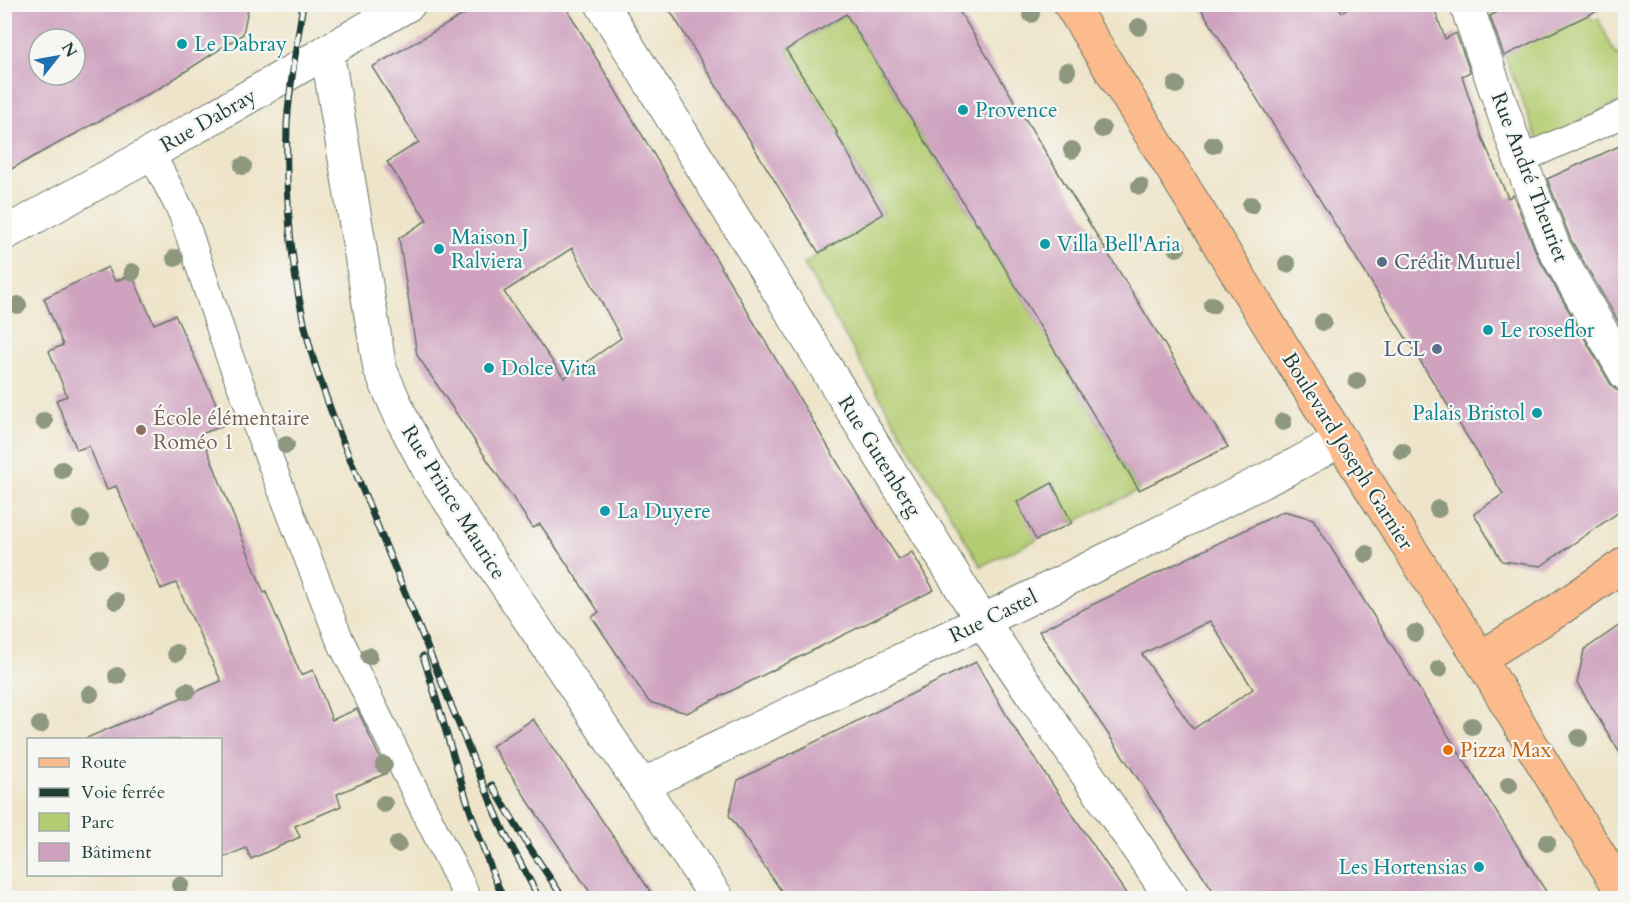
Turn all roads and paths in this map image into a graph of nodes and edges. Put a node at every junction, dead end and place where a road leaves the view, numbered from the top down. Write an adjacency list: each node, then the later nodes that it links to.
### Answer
1 (409, 4): 5 (street, Rue Dabray)
2 (602, 4): 13 (street, Rue Gutenberg)
3 (1070, 4): 11 (main road, Boulevard Joseph Garnier)
4 (1466, 4): 8 (street, Rue André Theuriet)
5 (327, 51): 7 (street, Rue Dabray); 15 (street, Rue Prince Maurice)
6 (1626, 113): 8 (lane)
7 (151, 153): 9 (street, Rue Dabray); 16 (lane)
8 (1520, 160): 10 (street, Rue André Theuriet)
9 (4, 234)
10 (1626, 374)
11 (1341, 440): 13 (street, Rue Castel); 14 (main road, Boulevard Joseph Garnier)
12 (1626, 563): 14 (main road)
13 (982, 621): 15 (street, Rue Castel); 18 (street, Rue Gutenberg)
14 (1480, 658): 19 (main road, Boulevard Joseph Garnier)
15 (642, 786): 17 (street, Rue Prince Maurice)
16 (467, 898)
17 (717, 898)
18 (1172, 898)
19 (1626, 898)

